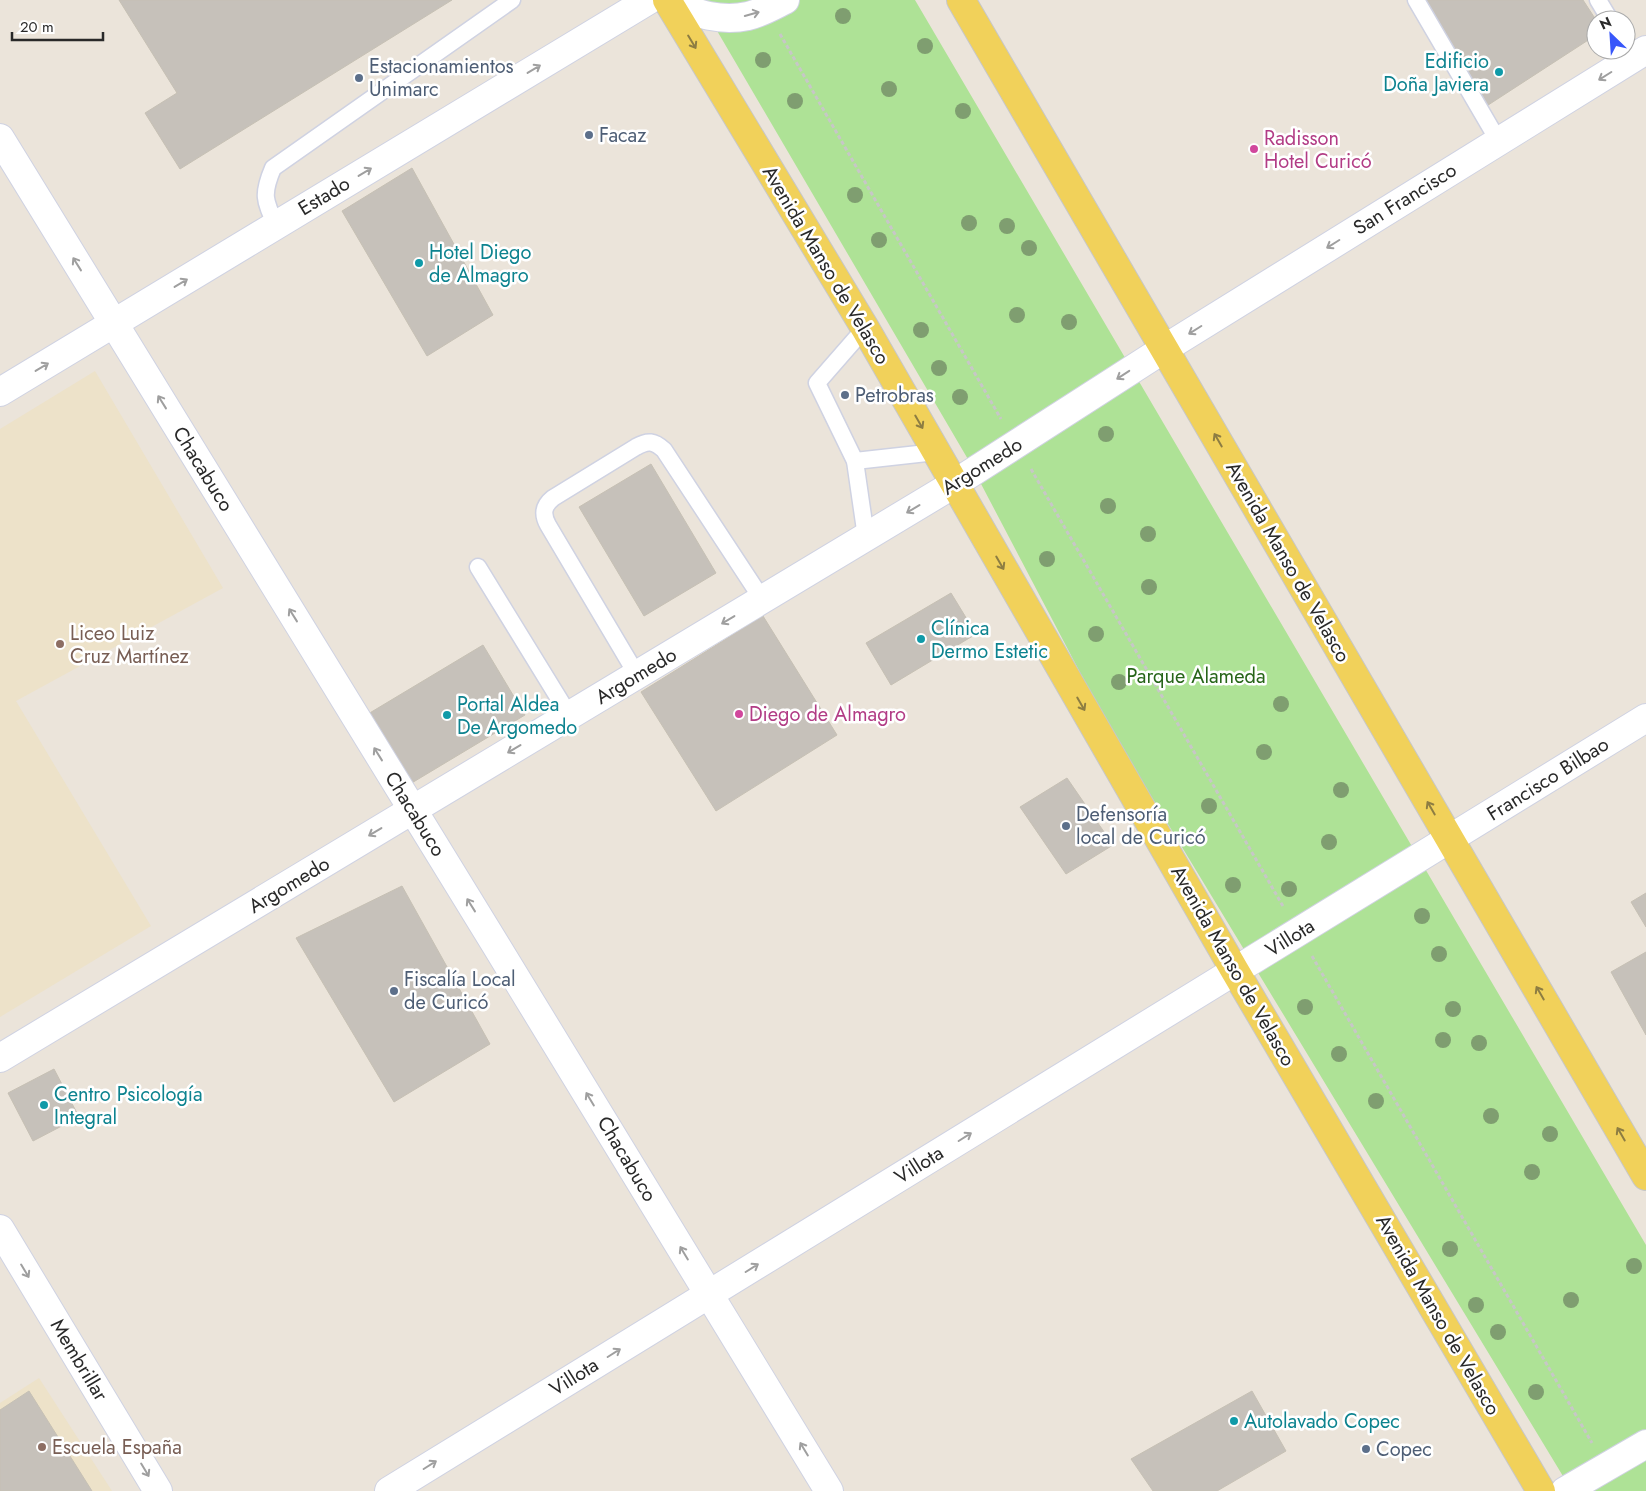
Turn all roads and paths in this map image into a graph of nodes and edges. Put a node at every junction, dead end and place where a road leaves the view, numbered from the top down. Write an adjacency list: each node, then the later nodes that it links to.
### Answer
1 (512, 0): 11 (lane)
2 (649, 0): 11 (street, Estado, one-way to 2)
3 (667, 0): 13 (main road, Avenida Manso de Velasco, one-way to 13)
4 (673, 0): 7 (street, one-way to 7)
5 (961, 0): 14 (main road, Avenida Manso de Velasco)
6 (1416, 0): 10 (lane)
7 (776, 5): 16 (path)
8 (1623, 60): 10 (street, San Francisco, one-way to 10)
9 (0, 138): 12 (street, Chacabuco, one-way to 9)
10 (1499, 142): 14 (street, San Francisco, one-way to 14)
11 (276, 225): 12 (street, Estado, one-way to 11)
12 (114, 323): 15 (street, Estado, one-way to 12); 26 (street, Chacabuco, one-way to 12)
13 (865, 328): 17 (main road, Avenida Manso de Velasco, one-way to 17); 18 (lane)
14 (1164, 349): 16 (street, Argomedo, one-way to 16); 27 (main road, Avenida Manso de Velasco, one-way to 14)
15 (0, 392)
16 (1016, 445): 19 (street, Argomedo); 28 (path)
17 (936, 452): 18 (lane); 19 (main road, Avenida Manso de Velasco)
18 (855, 460): 20 (lane)
19 (954, 484): 20 (street, Argomedo, one-way to 20); 29 (main road, Avenida Manso de Velasco, one-way to 29)
20 (866, 537): 22 (street, Argomedo)
21 (478, 567): 24 (lane)
22 (762, 599): 23 (street, Argomedo, one-way to 23); 23 (lane)
23 (637, 675): 24 (street, Argomedo)
24 (569, 716): 26 (street, Argomedo, one-way to 26)
25 (1646, 718): 27 (street, Francisco Bilbao)
26 (412, 810): 30 (street, Argomedo, one-way to 30); 33 (street, Chacabuco, one-way to 26)
27 (1450, 839): 28 (street, Villota); 31 (main road, Avenida Manso de Velasco, one-way to 27)
28 (1298, 932): 29 (street, Villota); 35 (path)
29 (1235, 971): 33 (street, Villota, one-way to 29); 39 (main road, Avenida Manso de Velasco)
30 (0, 1058)
31 (1646, 1176)
32 (0, 1229): 36 (street, Membrillar, one-way to 36)
33 (709, 1294): 37 (street, Villota, one-way to 33); 38 (street, Chacabuco, one-way to 33)
34 (1646, 1444): 35 (street)
35 (1606, 1467): 40 (street)
36 (158, 1491)
37 (389, 1491)
38 (829, 1491)
39 (1541, 1491)
40 (1566, 1491)

